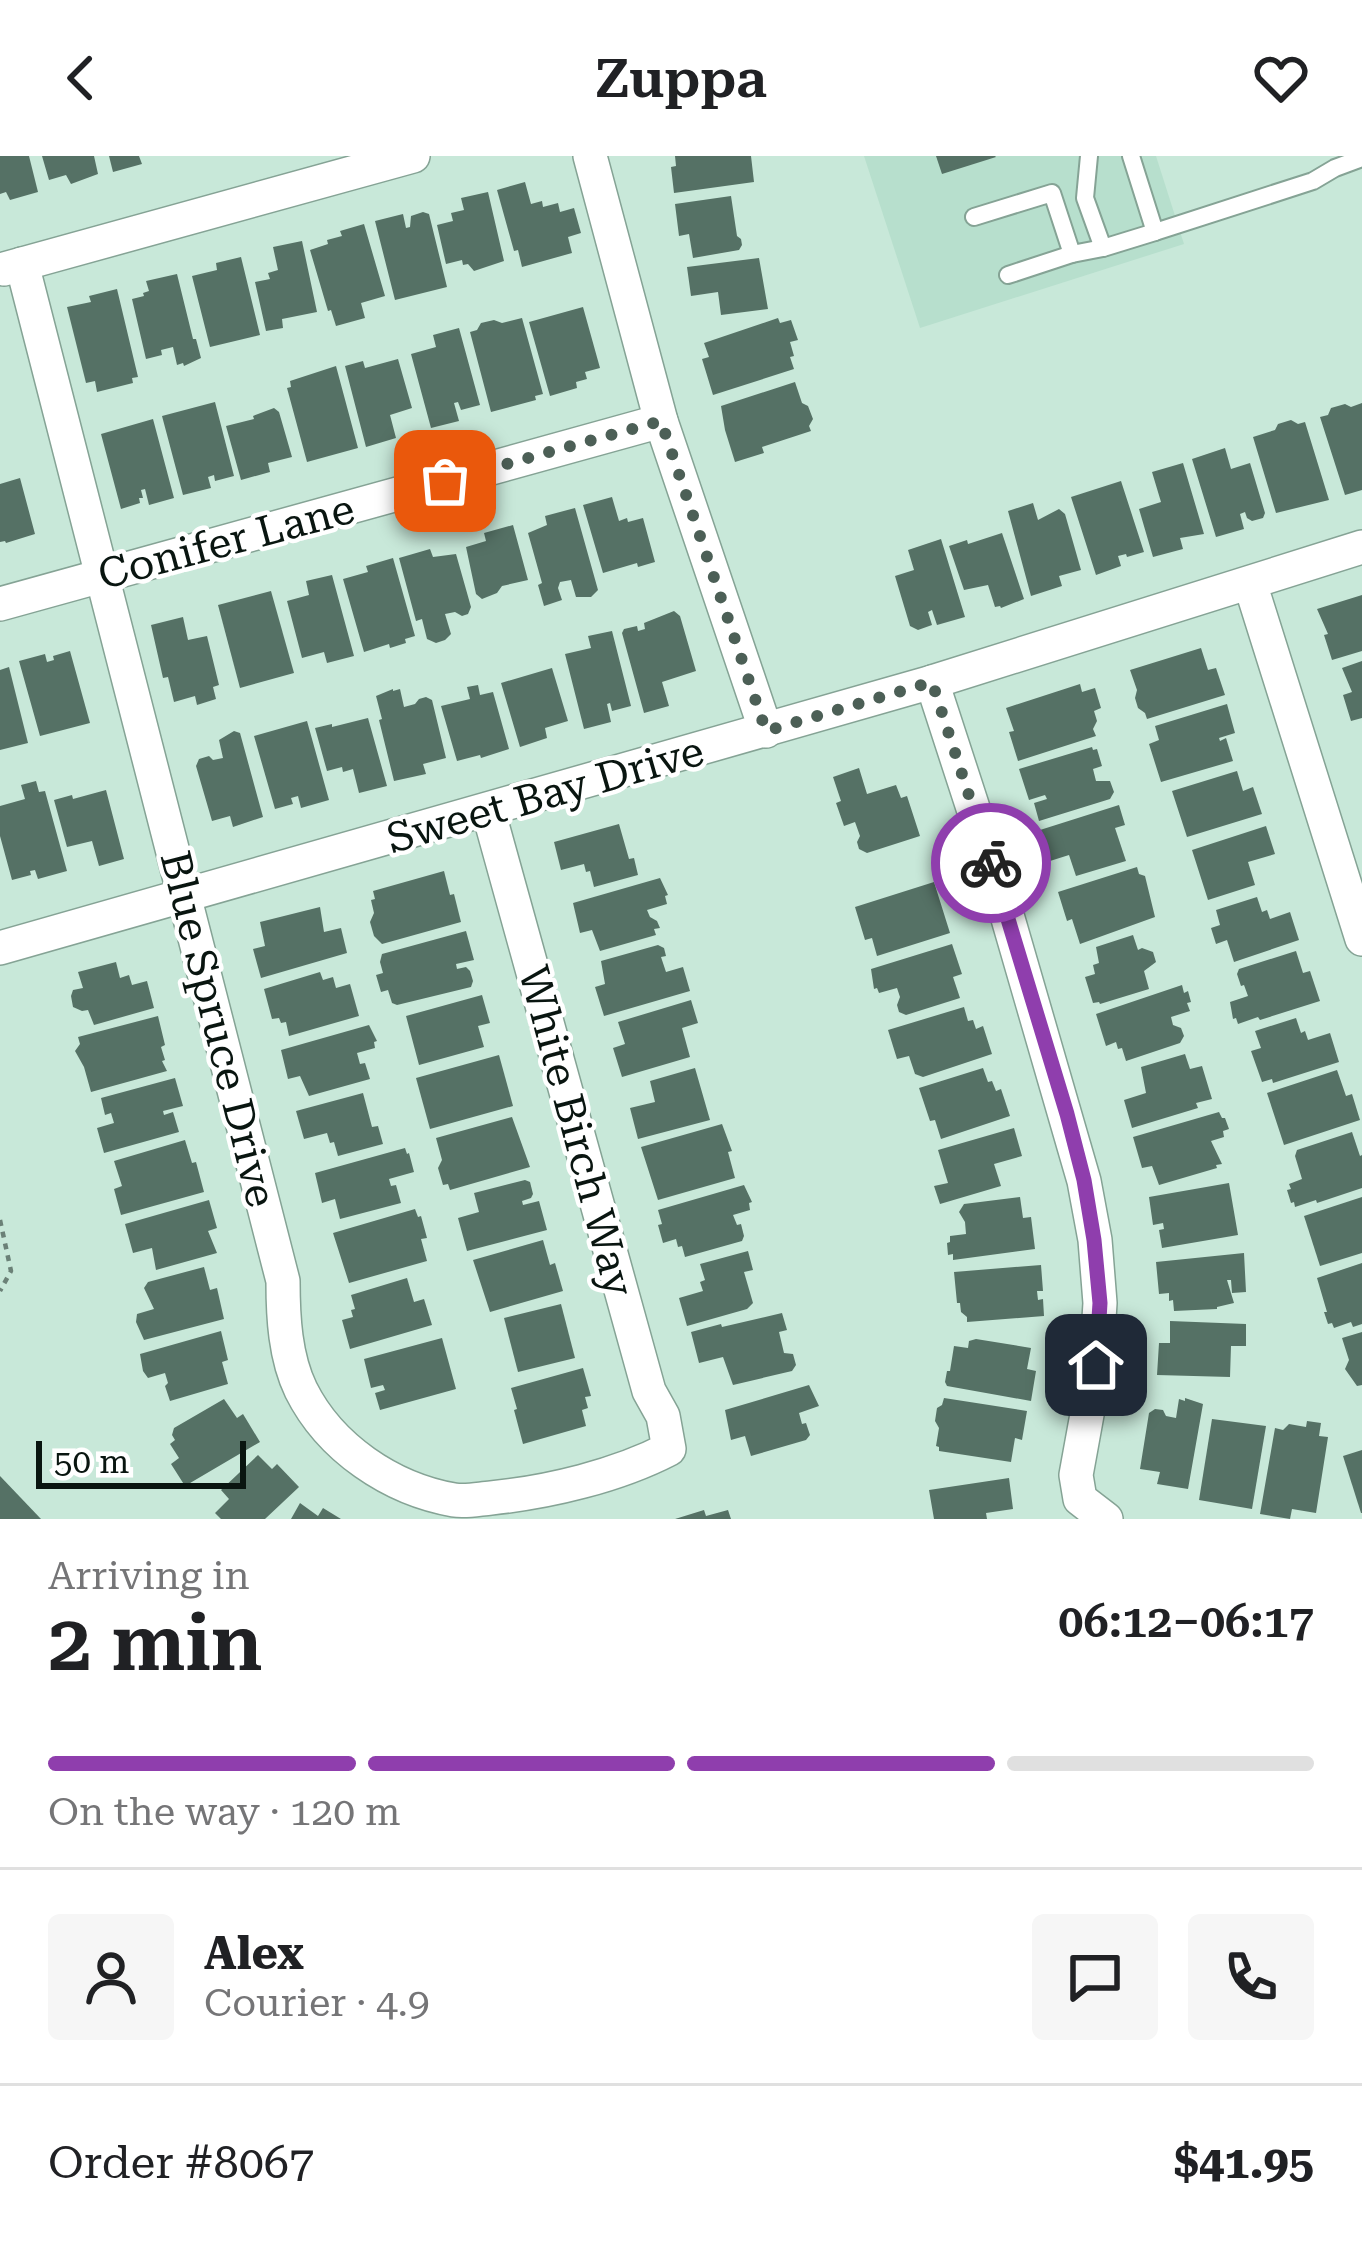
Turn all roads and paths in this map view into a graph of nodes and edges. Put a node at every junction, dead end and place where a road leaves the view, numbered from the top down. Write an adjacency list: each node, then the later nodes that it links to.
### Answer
1 (413, 156): 10 (street)
2 (590, 156): 12 (street)
3 (1089, 156): 8 (lane)
4 (1131, 156): 7 (lane)
5 (1362, 158): 7 (lane)
6 (974, 217): 9 (lane)
7 (1155, 232): 8 (lane)
8 (1103, 248): 9 (lane)
9 (1072, 254): 11 (lane)
10 (11, 267): 14 (street, Blue Spruce Drive)
11 (1007, 275)
12 (661, 421): 14 (street, Conifer Lane); 18 (street)
13 (1362, 547): 15 (street, Sweet Bay Drive)
14 (99, 576): 16 (street, Conifer Lane); 20 (street, Blue Spruce Drive)
15 (1250, 584): 17 (street, Sweet Bay Drive); 21 (street)
16 (0, 604)
17 (932, 682): 18 (street, Sweet Bay Drive); 26 (street)
18 (766, 731): 19 (street, Sweet Bay Drive)
19 (488, 811): 20 (street, Sweet Bay Drive); 25 (street, White Birch Way)
20 (185, 895): 22 (street, Sweet Bay Drive); 25 (street, Blue Spruce Drive)
21 (1362, 939)
22 (0, 949)
23 (0, 1220): 24 (path)
24 (0, 1291)
25 (669, 1449)
26 (1106, 1519)

